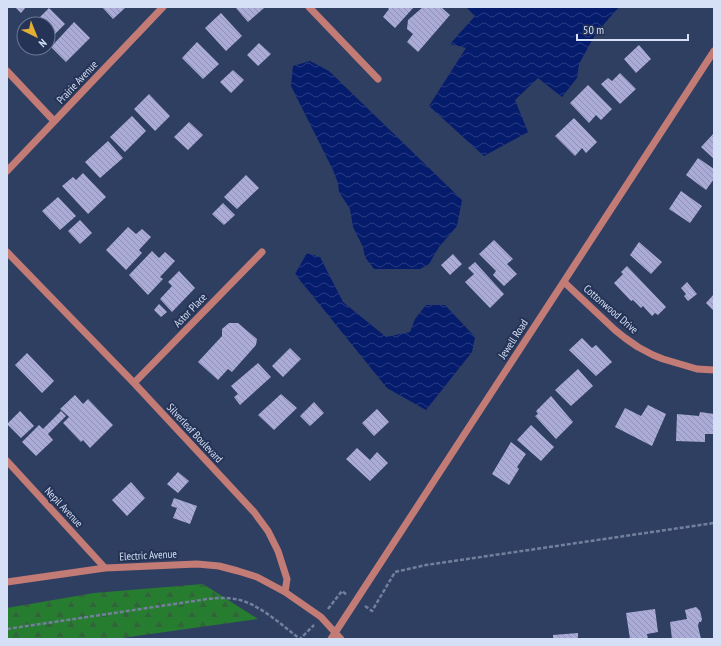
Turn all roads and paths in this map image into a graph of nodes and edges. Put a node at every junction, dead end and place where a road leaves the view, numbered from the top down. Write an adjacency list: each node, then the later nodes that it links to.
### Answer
1 (162, 7): 6 (street, Prairie Avenue)
2 (309, 7): 5 (street)
3 (714, 51): 10 (street, Jewell Road)
4 (7, 71): 6 (street)
5 (378, 79)
6 (54, 121): 7 (street, Prairie Avenue)
7 (7, 171)
8 (7, 252): 12 (street, Silverleaf Boulevard)
9 (262, 252): 12 (street, Astor Place)
10 (564, 282): 11 (street, Cottonwood Drive); 23 (street, Jewell Road)
11 (714, 370)
12 (134, 383): 17 (street, Silverleaf Boulevard)
13 (7, 461): 15 (street, Nepil Avenue)
14 (714, 523): 20 (path)
15 (106, 568): 16 (street, Electric Avenue); 17 (street, Electric Avenue)
16 (7, 582)
17 (285, 592): 23 (street)
18 (346, 594): 19 (path)
19 (334, 602)
20 (366, 607)
21 (311, 628): 22 (path)
22 (7, 629)
23 (334, 636): 24 (street)
24 (341, 639)

